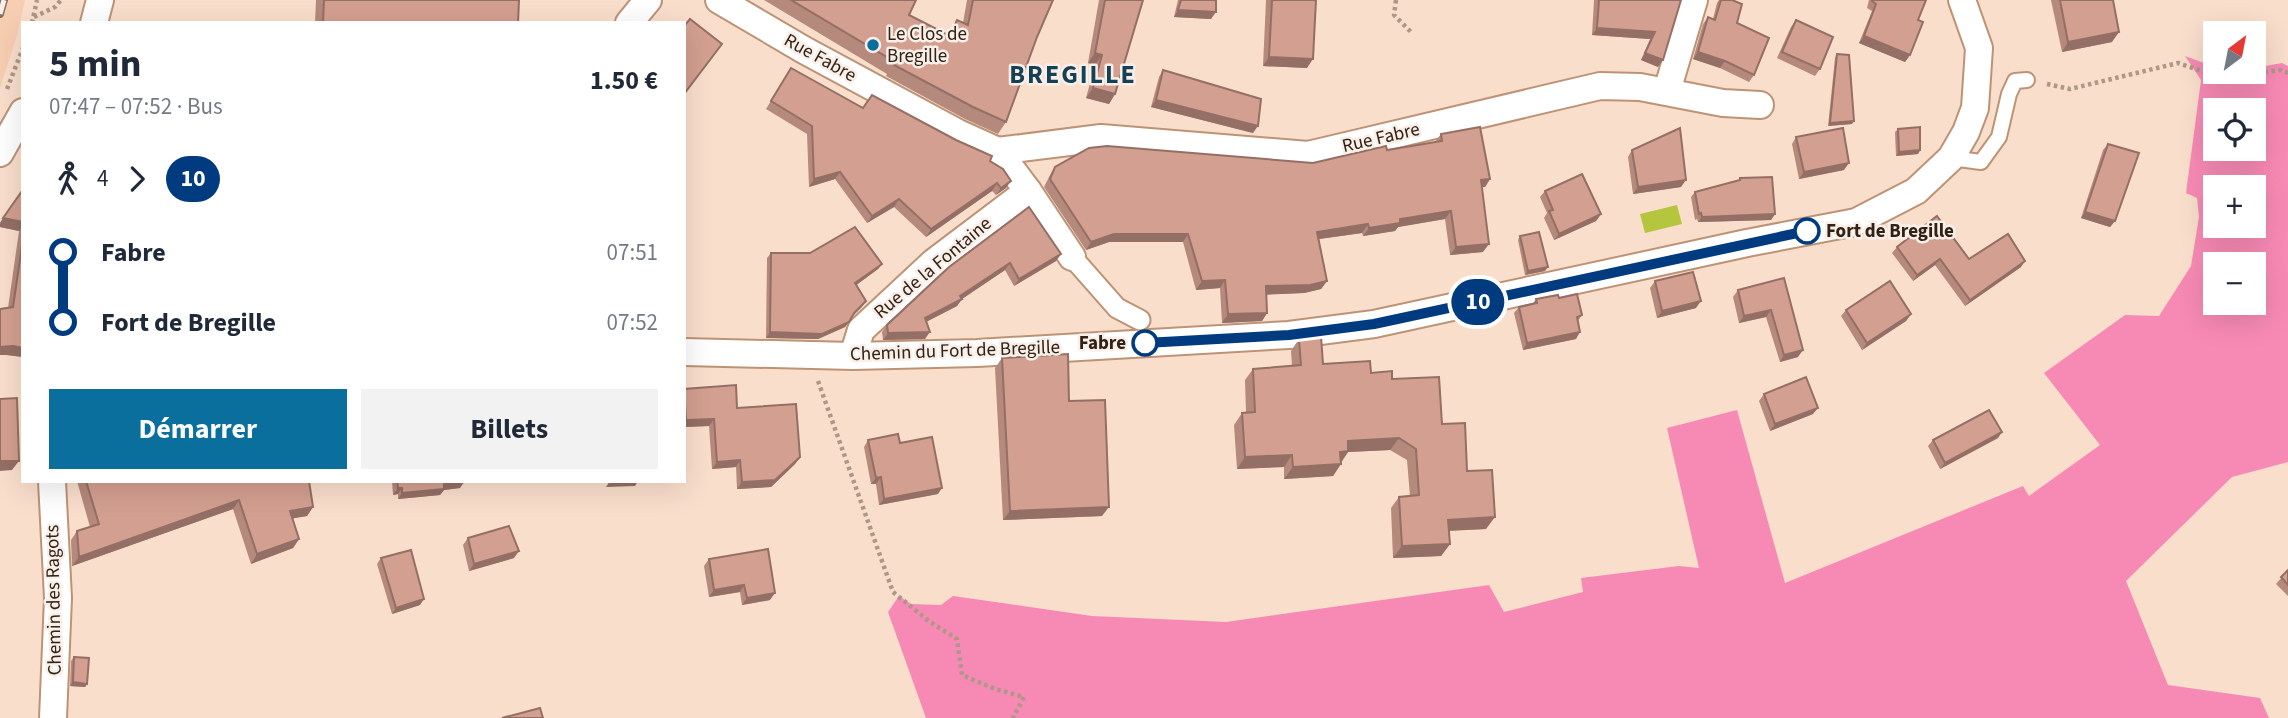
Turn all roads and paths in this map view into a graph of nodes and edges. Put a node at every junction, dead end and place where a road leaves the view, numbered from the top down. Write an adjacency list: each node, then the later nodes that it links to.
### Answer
1 (37, 0): 9 (path)
2 (61, 0): 9 (path)
3 (100, 0): 10 (street)
4 (648, 0): 11 (street)
5 (719, 0): 20 (street, Rue Fabre)
6 (1396, 0): 12 (path)
7 (1694, 0): 16 (street)
8 (1962, 0): 22 (street, Chemin du Fort de Bregille)
9 (33, 20)
10 (95, 21)
11 (631, 21)
12 (1411, 32)
13 (21, 53): 18 (path)
14 (2288, 73): 15 (path)
15 (2027, 80): 22 (lane)
16 (1667, 91): 17 (street, Rue Fabre); 20 (street, Rue Fabre)
17 (1760, 105)
18 (21, 112)
19 (21, 115): 21 (street)
20 (998, 151): 23 (street, Rue Fabre)
21 (0, 153)
22 (1951, 158): 27 (street, Chemin du Fort de Bregille)
23 (1028, 191): 24 (street, Rue Fabre); 27 (street, Rue de la Fontaine)
24 (1072, 257): 25 (street, Rue Fabre)
25 (1140, 320)
26 (686, 352): 27 (street, Chemin du Fort de Bregille)
27 (853, 356)
28 (814, 370): 31 (path)
29 (52, 483): 30 (street, Chemin des Ragots)
30 (53, 718)
31 (1013, 718)

